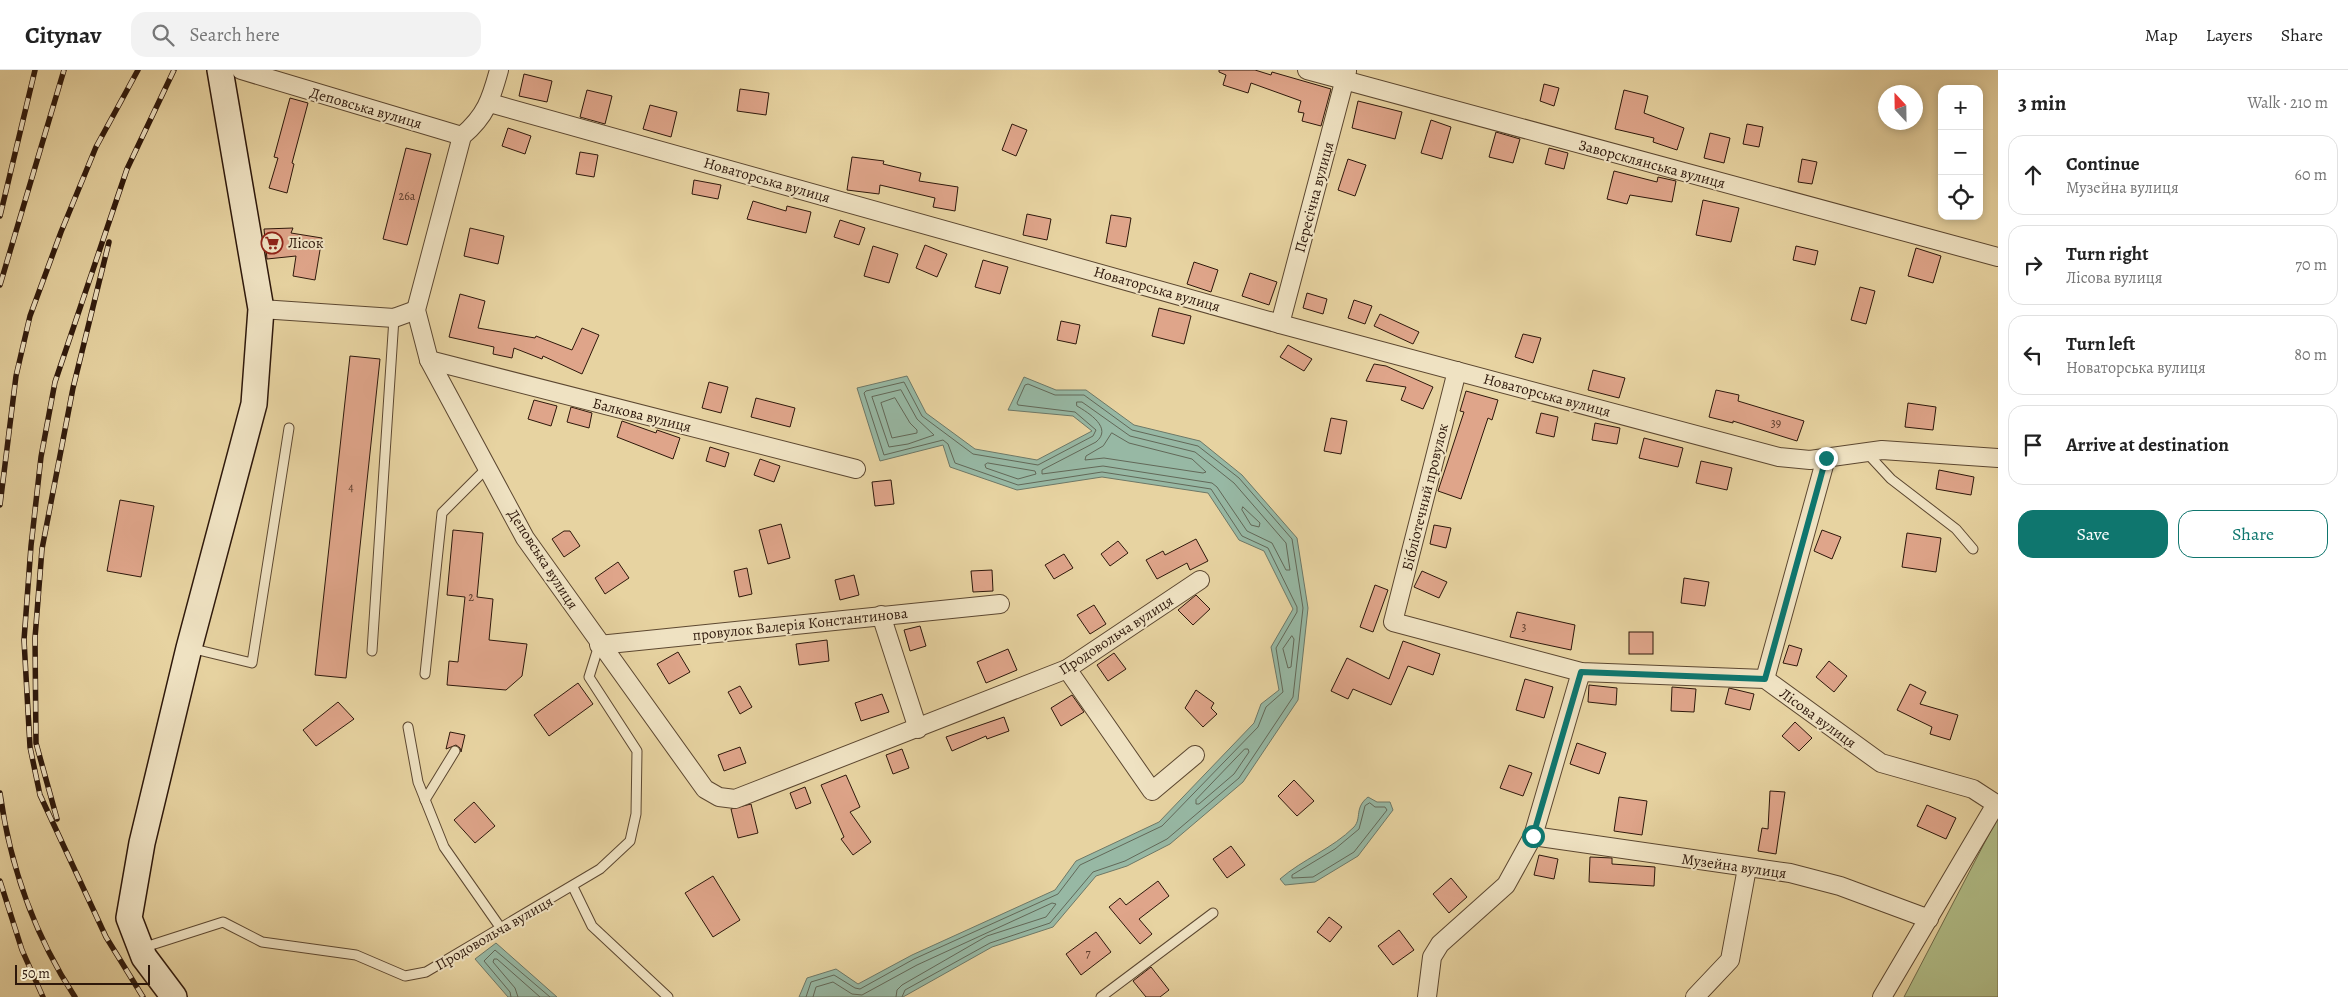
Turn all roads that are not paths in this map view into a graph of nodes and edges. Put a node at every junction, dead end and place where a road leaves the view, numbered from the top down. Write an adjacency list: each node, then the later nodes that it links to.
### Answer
1 (220, 70): 9 (street)
2 (241, 70): 7 (street, Деповська вулиця)
3 (499, 70): 6 (street)
4 (1307, 70): 5 (street, Заворсклянська вулиця)
5 (1346, 75): 8 (street, Заворсклянська вулиця); 12 (street, Пересічна вулиця)
6 (490, 103): 7 (street); 12 (street, Новаторська вулиця)
7 (462, 136): 10 (street, Деповська вулиця)
8 (1998, 257)
9 (261, 310): 11 (street); 27 (street)
10 (416, 310): 11 (street); 13 (street, Деповська вулиця)
11 (394, 318): 28 (lane)
12 (1280, 324): 14 (street, Новаторська вулиця)
13 (429, 360): 19 (street, Деповська вулиця); 20 (street, Балкова вулиця)
14 (1457, 371): 17 (street, Новаторська вулиця); 25 (street, Бібліотечний провулок)
15 (290, 428): 27 (lane)
16 (1866, 452): 17 (street, Новаторська вулиця); 18 (street, Новаторська вулиця); 21 (lane)
17 (1826, 458): 32 (street)
18 (1998, 458)
19 (487, 468): 26 (street, Деповська вулиця); 31 (lane)
20 (856, 469)
21 (1973, 549)
22 (1200, 580): 29 (street, Продовольча вулиця)
23 (1000, 604): 24 (street, провулок Валерія Константинова)
24 (881, 615): 26 (street, провулок Валерія Константинова); 34 (street)
25 (1393, 622): 30 (street, Лісова вулиця)
26 (600, 644): 37 (street, Деповська вулиця); 41 (lane, Продовольча вулиця)
27 (189, 648): 45 (street)
28 (372, 651)
29 (1067, 669): 34 (street, Продовольча вулиця); 36 (street)
30 (1581, 672): 32 (street, Лісова вулиця); 39 (street)
31 (425, 674)
32 (1765, 679): 43 (street, Лісова вулиця)
33 (408, 727): 38 (lane)
34 (918, 729): 37 (street, Продовольча вулиця)
35 (455, 751): 38 (lane)
36 (1195, 755)
37 (704, 788)
38 (425, 800): 44 (lane)
39 (1533, 836): 40 (street, Музейна вулиця); 49 (street)
40 (1747, 868): 43 (street, Музейна вулиця); 50 (street)
41 (573, 887): 44 (lane, Продовольча вулиця); 47 (lane)
42 (1213, 913): 48 (lane)
43 (1929, 919): 51 (street)
44 (500, 927): 45 (lane, Продовольча вулиця)
45 (141, 948): 46 (street)
46 (174, 997)
47 (668, 997)
48 (1101, 997)
49 (1427, 997)
50 (1695, 997)
51 (1882, 997)

